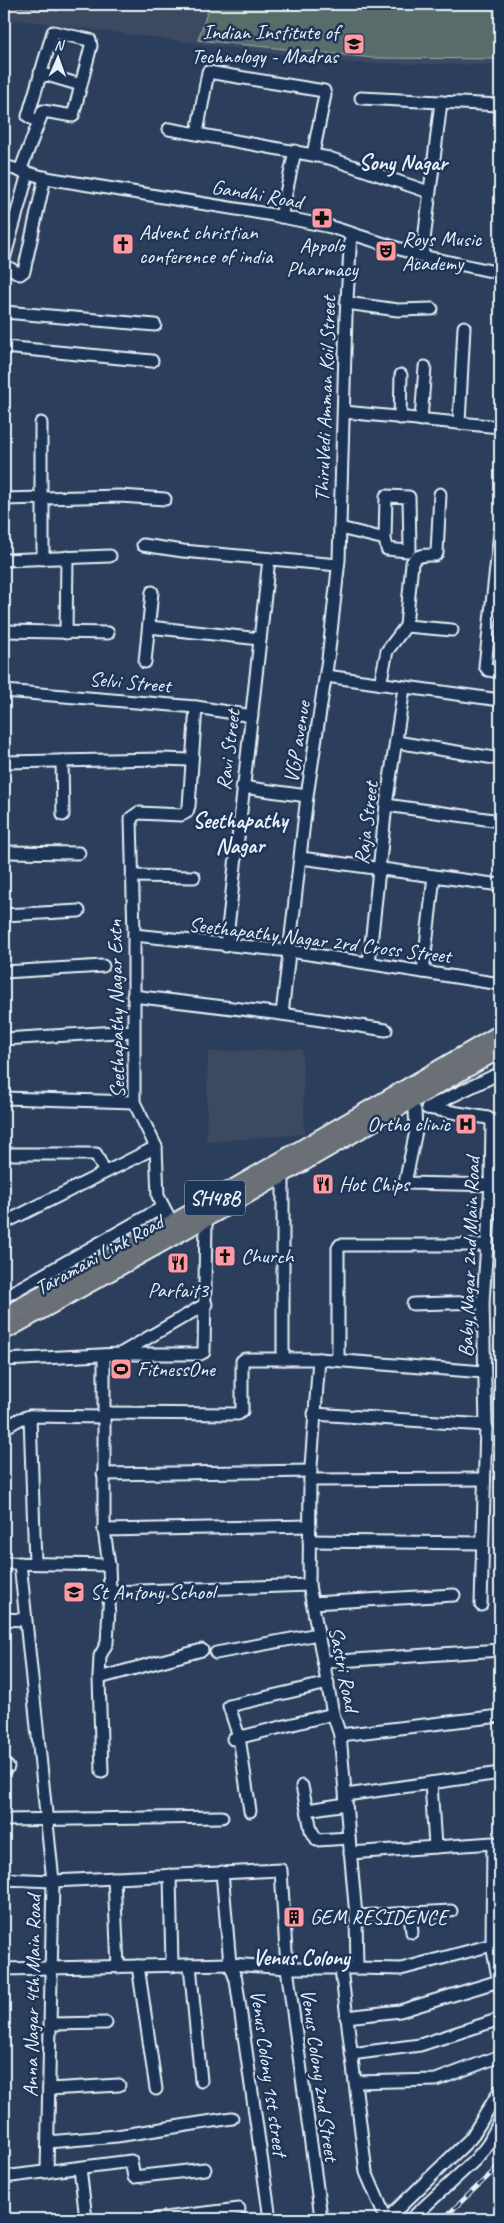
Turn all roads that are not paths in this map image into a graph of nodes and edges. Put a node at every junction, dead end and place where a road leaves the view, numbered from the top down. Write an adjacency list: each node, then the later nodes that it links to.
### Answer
1 (40, 73): 2 (street); 2 (street); 6 (street)
2 (81, 85): 6 (street)
3 (361, 98): 4 (street)
4 (441, 102): 5 (street); 14 (street)
5 (500, 105)
6 (39, 127): 12 (street)
7 (169, 129): 8 (street)
8 (197, 133): 9 (street); 10 (street)
9 (295, 151): 10 (street); 15 (street)
10 (312, 154): 14 (street)
11 (4, 166): 12 (street, Gandhi Road)
12 (25, 172): 13 (street, Gandhi Road); 18 (street)
13 (45, 177): 15 (street, Gandhi Road); 19 (street)
14 (429, 192): 17 (street)
15 (281, 217): 16 (street, Gandhi Road)
16 (351, 233): 17 (street, Gandhi Road); 21 (street, ThiruVedi Amman Koil Street)
17 (422, 256): 20 (street, Gandhi Road)
18 (4, 259)
19 (4, 265)
20 (500, 270)
21 (346, 303): 22 (street); 30 (street, ThiruVedi Amman Koil Street)
22 (432, 309)
23 (4, 312): 24 (street)
24 (155, 325)
25 (464, 327): 34 (street)
26 (4, 347): 27 (street)
27 (152, 361)
28 (425, 368): 32 (street)
29 (401, 375): 31 (street)
30 (344, 412): 31 (street); 40 (street, ThiruVedi Amman Koil Street)
31 (400, 418): 32 (street)
32 (421, 420): 34 (street)
33 (41, 423): 37 (street)
34 (460, 424): 35 (street)
35 (500, 427)
36 (440, 494): 52 (street)
37 (42, 498): 38 (street); 39 (street); 46 (street)
38 (4, 499)
39 (165, 499)
40 (340, 528): 42 (street); 50 (street, ThiruVedi Amman Koil Street)
41 (500, 532): 49 (street)
42 (385, 539): 42 (street)
43 (143, 545): 47 (street)
44 (110, 556): 45 (street)
45 (67, 558): 46 (street); 56 (street)
46 (43, 559): 48 (street)
47 (269, 559): 50 (street); 58 (street, Ravi Street)
48 (4, 560)
49 (498, 562): 60 (street)
50 (338, 565): 61 (street, VGP avenue)
51 (152, 592): 53 (street)
52 (406, 626): 54 (street); 62 (street)
53 (149, 627): 58 (street); 59 (street)
54 (452, 630)
55 (4, 631): 56 (street)
56 (66, 633): 57 (street)
57 (108, 633)
58 (260, 639): 67 (street, Ravi Street)
59 (145, 662)
60 (500, 672)
61 (326, 676): 62 (street); 74 (street, VGP avenue)
62 (380, 684): 63 (street)
63 (404, 688): 65 (street); 68 (street, Raja Street)
64 (4, 691): 66 (street, Selvi Street)
65 (500, 700)
66 (196, 707): 67 (street, Selvi Street); 69 (street)
67 (252, 716): 73 (street, Ravi Street)
68 (396, 742): 70 (street); 75 (street, Raja Street)
69 (191, 760): 71 (street); 82 (street, Seethapathy Nagar Extn)
70 (500, 760)
71 (62, 761): 72 (street); 76 (street)
72 (4, 762)
73 (242, 787): 74 (street); 89 (street, Ravi Street)
74 (307, 796): 80 (street, VGP avenue)
75 (386, 805): 77 (street); 81 (street, Raja Street)
76 (63, 815)
77 (500, 821)
78 (4, 852): 79 (street)
79 (79, 853)
80 (301, 858): 81 (street); 90 (street, VGP avenue)
81 (379, 869): 83 (street); 91 (street, Raja Street)
82 (132, 876): 84 (street); 88 (street, Seethapathy Nagar Extn)
83 (434, 876): 85 (street); 94 (street)
84 (194, 877)
85 (500, 885)
86 (79, 911): 87 (street)
87 (4, 916)
88 (134, 935): 89 (street, Seethapathy Nagar 2rd Cross Street); 96 (street, Seethapathy Nagar Extn)
89 (226, 946): 90 (street, Seethapathy Nagar 2rd Cross Street)
90 (290, 951): 91 (street, Seethapathy Nagar 2rd Cross Street); 97 (street, VGP avenue)
91 (369, 963): 94 (street, Seethapathy Nagar 2rd Cross Street)
92 (103, 966): 93 (street)
93 (4, 972)
94 (423, 972): 95 (street, Seethapathy Nagar 2rd Cross Street)
95 (500, 984)
96 (133, 996): 97 (street); 98 (street, Seethapathy Nagar Extn)
97 (282, 1014): 99 (street)
98 (133, 1030): 101 (street); 106 (street, Seethapathy Nagar Extn)
99 (386, 1030)
100 (500, 1034): 104 (main road, Taramani Link Road / SH48B)
101 (4, 1039)
102 (500, 1050): 104 (main road, Taramani Link Road / SH48B)
103 (500, 1074): 108 (street)
104 (428, 1083): 107 (main road, Taramani Link Road / SH48B); 117 (main road, Taramani Link Road / SH48B)
105 (4, 1098): 106 (street)
106 (134, 1102): 109 (street, Seethapathy Nagar Extn)
107 (412, 1106): 108 (street); 112 (main road, Taramani Link Road / SH48B); 113 (street)
108 (428, 1108): 113 (street, Baby Nagar 2nd Main Road)
109 (156, 1147): 111 (street); 114 (street, Seethapathy Nagar Extn)
110 (4, 1154): 111 (street)
111 (104, 1171): 116 (street)
112 (282, 1174): 115 (main road, Taramani Link Road / SH48B); 127 (street)
113 (496, 1185): 118 (street, Baby Nagar 2nd Main Road)
114 (164, 1207): 117 (street, Seethapathy Nagar Extn); 119 (street)
115 (206, 1219): 121 (street); 124 (main road, Taramani Link Road / SH48B)
116 (4, 1223)
117 (172, 1224): 123 (main road, Taramani Link Road / SH48B)
118 (486, 1245): 120 (street, Baby Nagar 2nd Main Road); 130 (street)
119 (4, 1297)
120 (483, 1302): 122 (street); 131 (street, Baby Nagar 2nd Main Road)
121 (206, 1304): 125 (street); 125 (street)
122 (413, 1304)
123 (4, 1315)
124 (4, 1332)
125 (120, 1354): 126 (street)
126 (104, 1355): 129 (street); 133 (street)
127 (283, 1359): 128 (street); 133 (street)
128 (319, 1359): 130 (street); 132 (street, Sastri Road)
129 (4, 1360)
130 (338, 1360): 131 (street)
131 (484, 1372): 135 (street, Baby Nagar 2nd Main Road)
132 (314, 1414): 135 (street); 138 (street, Sastri Road)
133 (104, 1415): 134 (street); 137 (street)
134 (30, 1416): 136 (street); 146 (street)
135 (486, 1424): 139 (street, Baby Nagar 2nd Main Road)
136 (4, 1428)
137 (104, 1474): 138 (street); 141 (street)
138 (310, 1476): 139 (street); 140 (street, Sastri Road)
139 (484, 1479): 143 (street, Baby Nagar 2nd Main Road)
140 (310, 1526): 141 (street); 142 (street, Sastri Road)
141 (104, 1530): 147 (street)
142 (309, 1540): 143 (street); 148 (street, Sastri Road)
143 (482, 1543): 152 (street, Baby Nagar 2nd Main Road)
144 (4, 1563): 145 (street)
145 (20, 1563): 146 (street); 154 (street, Anna Nagar 4th Main Road)
146 (36, 1563): 147 (street)
147 (109, 1565): 149 (street)
148 (309, 1585): 149 (street); 151 (street, Sastri Road)
149 (110, 1592): 160 (street)
150 (454, 1595): 151 (street)
151 (312, 1603): 155 (street, Sastri Road)
152 (481, 1605)
153 (4, 1619): 154 (street)
154 (25, 1620): 175 (street, Anna Nagar 4th Main Road)
155 (318, 1634): 158 (street); 159 (street, Sastri Road)
156 (202, 1650): 160 (street)
157 (500, 1650): 159 (street)
158 (216, 1653)
159 (325, 1662): 161 (street, Sastri Road)
160 (99, 1678): 166 (street)
161 (328, 1683): 162 (street, Sastri Road); 165 (street)
162 (333, 1714): 164 (street, Sastri Road); 165 (street)
163 (500, 1716): 164 (street)
164 (340, 1735): 170 (street, Sastri Road)
165 (235, 1739): 172 (street)
166 (102, 1772)
167 (500, 1773): 168 (street)
168 (431, 1783): 170 (street); 177 (street)
169 (302, 1786): 171 (street)
170 (346, 1800): 171 (street); 176 (street, Sastri Road)
171 (307, 1810): 176 (street)
172 (250, 1811)
173 (222, 1817): 175 (street)
174 (4, 1820): 175 (street)
175 (46, 1821): 183 (street, Anna Nagar 4th Main Road)
176 (349, 1838): 178 (street, Sastri Road)
177 (435, 1847): 178 (street); 188 (street)
178 (350, 1853): 186 (street, Sastri Road)
179 (222, 1872): 180 (street, Venus Colony 2nd Street); 189 (street, Venus Colony 1st street); 194 (street, Venus Colony 2nd Street)
180 (170, 1875): 181 (street, Venus Colony 2nd Street); 192 (street)
181 (114, 1878): 183 (street, Venus Colony 2nd Street); 190 (street)
182 (4, 1879): 183 (street, Venus Colony 2nd Street)
183 (53, 1880): 197 (street, Anna Nagar 4th Main Road)
184 (451, 1911): 185 (street)
185 (410, 1913): 186 (street); 187 (street)
186 (356, 1916): 195 (street, Sastri Road)
187 (412, 1932)
188 (492, 1945): 195 (street); 199 (street)
189 (230, 1964): 193 (street); 194 (street); 223 (street, Venus Colony 1st street)
190 (118, 1966): 191 (street); 197 (street)
191 (138, 1966): 192 (street); 210 (street)
192 (172, 1966): 193 (street)
193 (190, 1966): 206 (street)
194 (287, 1968): 198 (street); 220 (street, Venus Colony 2nd Street)
195 (357, 1968): 198 (street)
196 (4, 1969): 197 (street)
197 (52, 1969): 203 (street, Anna Nagar 4th Main Road)
198 (340, 1969): 200 (street)
199 (500, 1985): 200 (street)
200 (346, 2017): 204 (street)
201 (500, 2019): 204 (street)
202 (106, 2023): 203 (street)
203 (51, 2024): 209 (street, Anna Nagar 4th Main Road)
204 (351, 2054): 207 (street)
205 (500, 2056): 207 (street)
206 (201, 2081)
207 (355, 2082): 224 (street)
208 (119, 2085): 209 (street)
209 (49, 2089): 214 (street, Anna Nagar 4th Main Road)
210 (156, 2089)
211 (500, 2090): 224 (street)
212 (232, 2118): 214 (street)
213 (500, 2120): 225 (street)
214 (48, 2142): 217 (street, Anna Nagar 4th Main Road)
215 (80, 2168): 216 (street); 217 (street); 221 (street)
216 (206, 2169)
217 (47, 2172): 218 (street)
218 (4, 2177)
219 (239, 2210): 222 (street)
220 (321, 2217)
221 (86, 2219)
222 (156, 2219)
223 (270, 2219)
224 (386, 2219)
225 (411, 2219)

